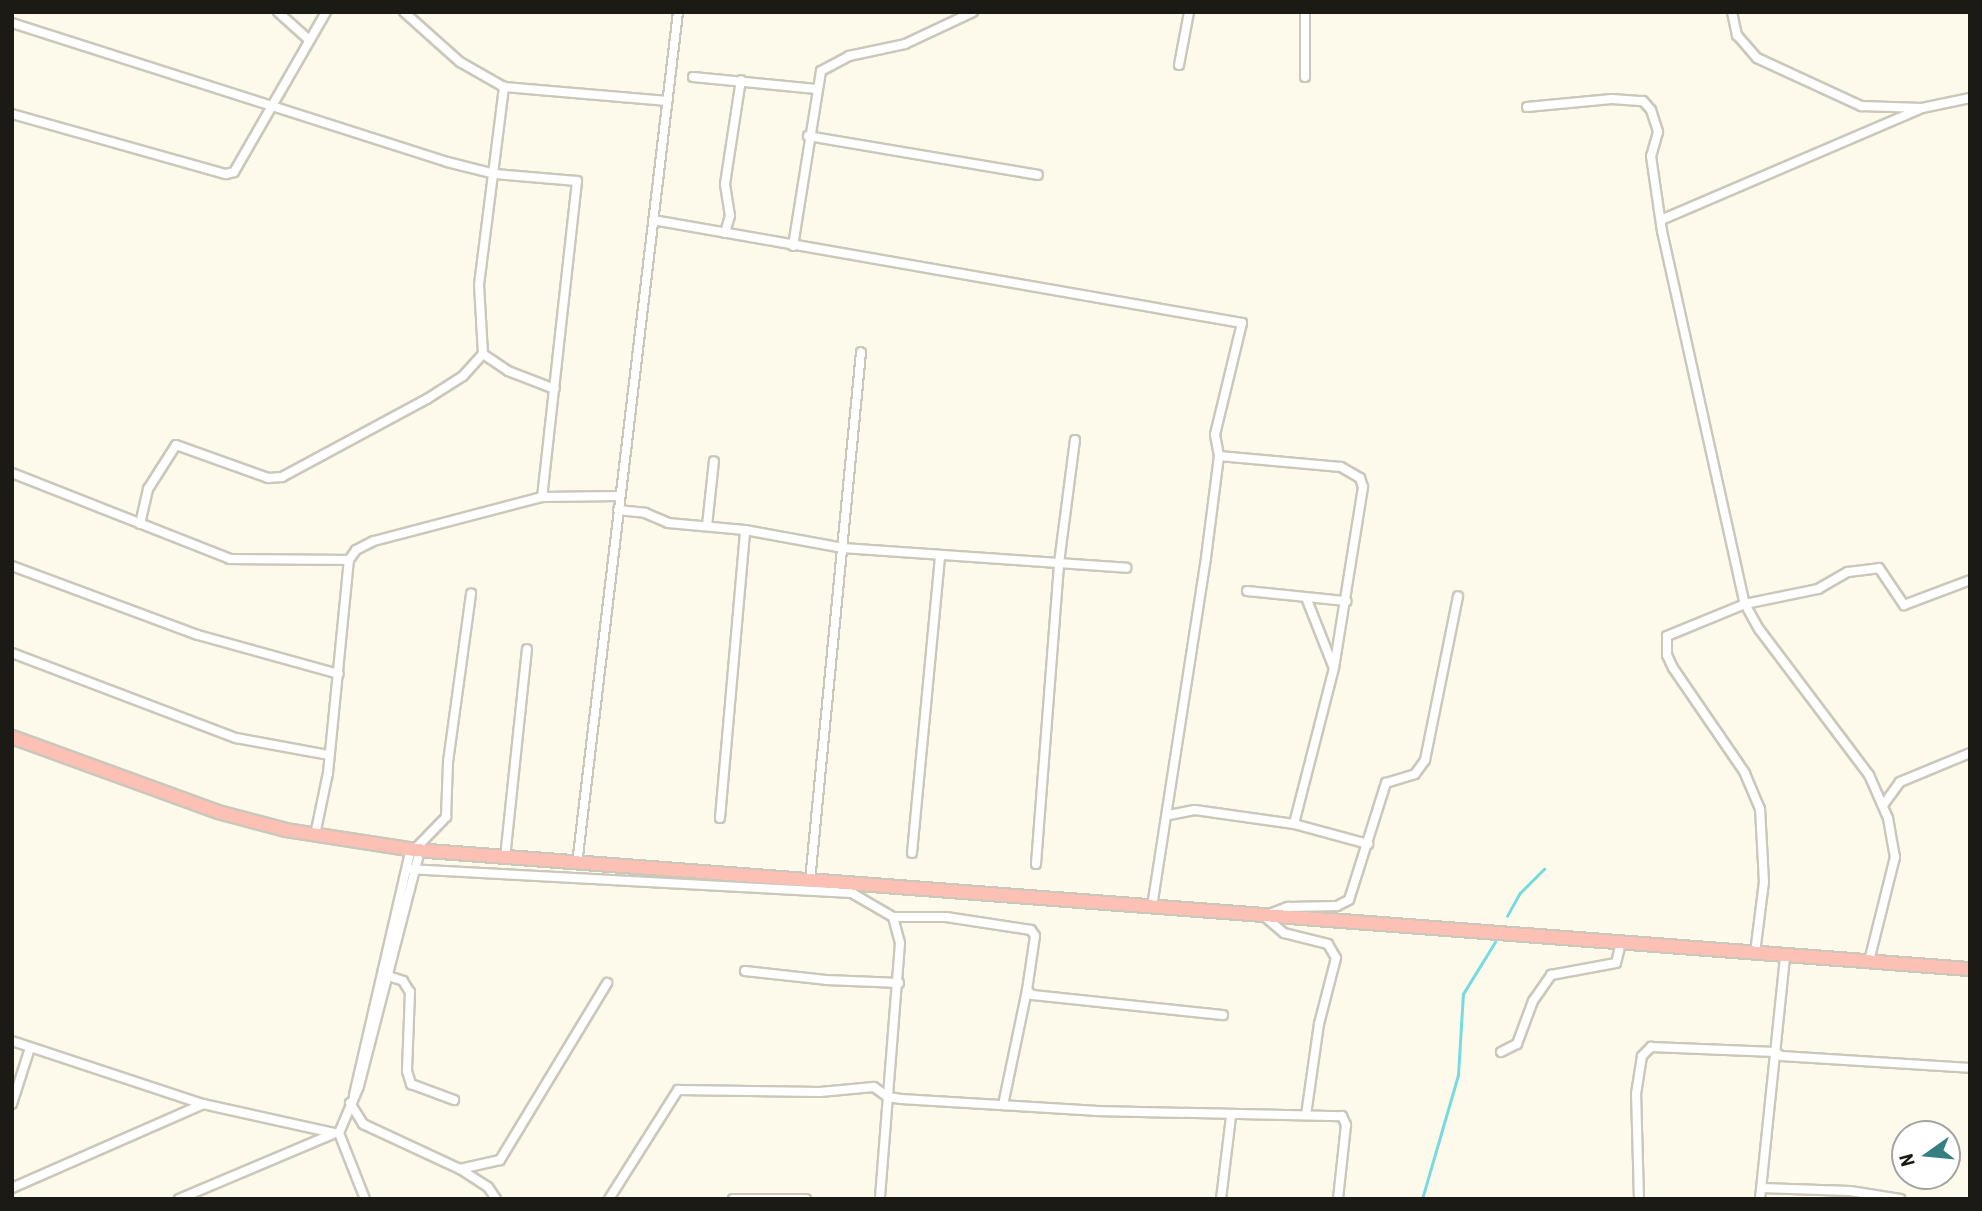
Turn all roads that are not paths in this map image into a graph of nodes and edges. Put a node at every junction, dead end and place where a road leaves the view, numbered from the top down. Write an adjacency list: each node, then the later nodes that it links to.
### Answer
1 (278, 12): 11 (street)
2 (326, 12): 11 (street)
3 (404, 12): 16 (street)
4 (672, 12): 9 (street)
5 (973, 12): 17 (street)
6 (1189, 12): 12 (street)
7 (1305, 12): 14 (street)
8 (1732, 12): 22 (street)
9 (678, 13): 19 (street)
10 (12, 23): 20 (street)
11 (308, 39): 20 (street)
12 (1179, 65)
13 (693, 77): 15 (street)
14 (1305, 77)
15 (741, 80): 17 (street); 29 (street)
16 (504, 87): 19 (street); 25 (street)
17 (816, 89): 24 (street)
18 (1970, 98): 22 (street)
19 (667, 101): 27 (street)
20 (272, 104): 23 (street); 25 (street)
21 (1527, 107): 28 (street)
22 (1922, 108): 28 (street)
23 (12, 114)
24 (808, 136): 26 (street); 30 (street)
25 (495, 174): 32 (street); 33 (street)
26 (1038, 175)
27 (653, 220): 29 (street); 38 (street)
28 (1661, 220): 56 (street)
29 (725, 233): 30 (street)
30 (793, 246): 35 (street)
31 (861, 352): 44 (street)
32 (483, 354): 33 (street); 41 (street)
33 (555, 389): 39 (street)
34 (1075, 440): 47 (street)
35 (1219, 456): 55 (street); 65 (street)
36 (714, 461): 42 (street)
37 (12, 473): 41 (street)
38 (619, 496): 39 (street); 40 (street)
39 (542, 497): 46 (street)
40 (618, 510): 42 (street); 73 (street)
41 (140, 524): 46 (street)
42 (707, 526): 43 (street)
43 (745, 530): 44 (street); 66 (street)
44 (843, 548): 45 (street); 76 (street)
45 (940, 555): 47 (street); 71 (street)
46 (349, 560): 60 (street)
47 (1059, 563): 49 (street); 74 (street)
48 (12, 566): 60 (street)
49 (1126, 568)
50 (1970, 580): 56 (street)
51 (1247, 591): 54 (street)
52 (471, 594): 70 (street)
53 (1458, 596): 69 (street)
54 (1307, 600): 55 (street); 59 (street)
55 (1346, 601): 59 (street)
56 (1745, 604): 64 (street); 83 (street)
57 (527, 649): 72 (street)
58 (12, 653): 63 (street)
59 (1334, 668): 67 (street)
60 (339, 674): 63 (street)
61 (13, 738): 68 (main road)
62 (1970, 753): 64 (street)
63 (329, 755): 68 (street)
64 (1884, 804): 85 (street)
65 (1169, 815): 67 (street); 79 (street)
66 (720, 818)
67 (1294, 824): 69 (street)
68 (315, 835): 70 (main road)
69 (1368, 845): 80 (street)
70 (415, 850): 72 (main road); 75 (street)
71 (912, 853)
72 (505, 858): 73 (main road)
73 (578, 864): 76 (main road)
74 (1036, 864)
75 (411, 869): 78 (street); 88 (street)
76 (810, 881): 77 (main road)
77 (832, 883): 78 (street); 79 (main road)
78 (852, 893): 81 (street)
79 (1152, 907): 80 (main road)
80 (1264, 916): 82 (main road); 104 (street)
81 (893, 917): 90 (street); 91 (street)
82 (1621, 943): 83 (main road); 95 (street)
83 (1755, 953): 84 (main road)
84 (1785, 955): 85 (main road); 96 (street)
85 (1869, 961): 86 (main road)
86 (1970, 969)
87 (745, 971): 90 (street)
88 (384, 974): 99 (street); 100 (street)
89 (607, 983): 107 (street)
90 (899, 983): 98 (street)
91 (1027, 990): 92 (street); 103 (street)
92 (1223, 1016)
93 (12, 1041): 94 (street)
94 (30, 1048): 101 (street); 102 (street)
95 (1501, 1052)
96 (1775, 1052): 97 (street); 109 (street); 119 (street)
97 (1970, 1068)
98 (888, 1097): 103 (street); 113 (street); 116 (street)
99 (352, 1099): 106 (street); 107 (street)
100 (454, 1100)
101 (12, 1104)
102 (203, 1104): 106 (street); 108 (street)
103 (1003, 1105): 105 (street)
104 (1307, 1115): 105 (street); 118 (street)
105 (1231, 1116): 117 (street)
106 (337, 1133): 110 (street); 111 (street)
107 (460, 1169): 112 (street)
108 (12, 1188)
109 (1761, 1188): 120 (street); 121 (street)
110 (179, 1199)
111 (365, 1199)
112 (496, 1199)
113 (609, 1199)
114 (733, 1199): 115 (street)
115 (806, 1199)
116 (880, 1199)
117 (1221, 1199)
118 (1338, 1199)
119 (1639, 1199)
120 (1760, 1199)
121 (1900, 1199)

